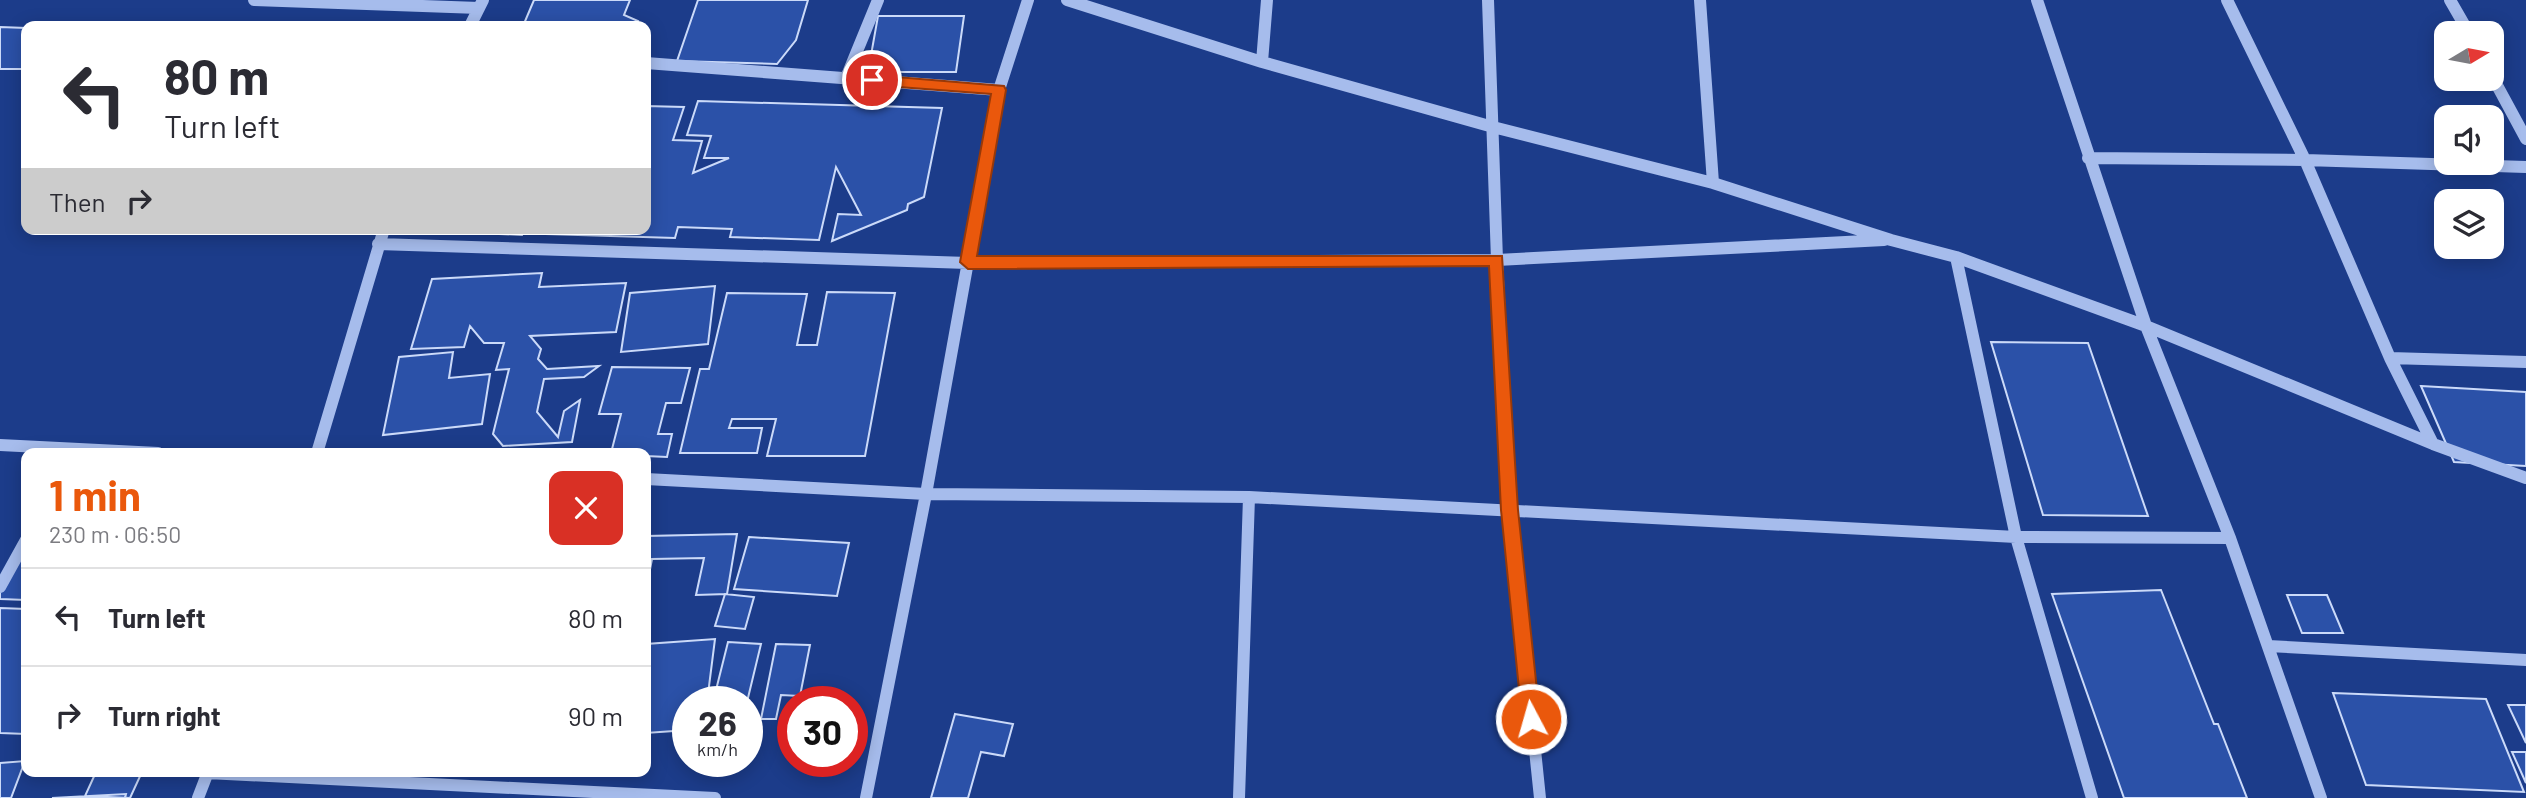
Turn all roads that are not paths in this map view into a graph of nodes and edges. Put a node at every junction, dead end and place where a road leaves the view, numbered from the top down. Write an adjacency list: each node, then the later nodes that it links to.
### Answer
1 (254, 0): 11 (street)
2 (878, 0): 16 (street)
3 (1028, 0): 17 (street)
4 (1067, 0): 14 (street)
5 (1267, 0): 14 (street)
6 (1488, 0): 19 (street)
7 (1700, 0): 24 (street)
8 (2037, 0): 21 (street)
9 (2227, 0): 22 (street)
10 (2450, 0): 13 (street)
11 (481, 4): 12 (street)
12 (472, 21)
13 (2462, 21)
14 (1262, 62): 19 (street)
15 (651, 63): 16 (street)
16 (846, 78): 17 (street)
17 (999, 90): 30 (street)
18 (2500, 91): 20 (street)
19 (1493, 127): 24 (street); 29 (street)
20 (2526, 139)
21 (2088, 158): 22 (street); 31 (street)
22 (2305, 160): 23 (street); 32 (street)
23 (2526, 167)
24 (1713, 183): 26 (street)
25 (382, 235): 27 (street)
26 (1891, 240): 28 (street); 29 (street)
27 (378, 244): 30 (street); 37 (street)
28 (1956, 257): 31 (street); 43 (street)
29 (1497, 260): 30 (street); 42 (street)
30 (968, 262): 40 (street)
31 (2146, 326): 34 (street); 44 (street)
32 (2390, 358): 33 (street); 34 (street)
33 (2526, 362)
34 (2433, 444): 38 (street)
35 (0, 445): 36 (street)
36 (38, 448)
37 (318, 448)
38 (2526, 478)
39 (651, 479): 40 (street)
40 (926, 494): 41 (street); 53 (street)
41 (1249, 497): 42 (street); 54 (street)
42 (1510, 510): 43 (street); 55 (street)
43 (2016, 537): 44 (street); 56 (street)
44 (2230, 538): 47 (street)
45 (21, 549): 46 (street)
46 (0, 587)
47 (2268, 646): 48 (street); 57 (street)
48 (2526, 660)
49 (206, 777): 51 (street)
50 (306, 777): 52 (street)
51 (198, 798)
52 (715, 798)
53 (866, 798)
54 (1239, 798)
55 (1540, 798)
56 (2092, 798)
57 (2321, 798)

